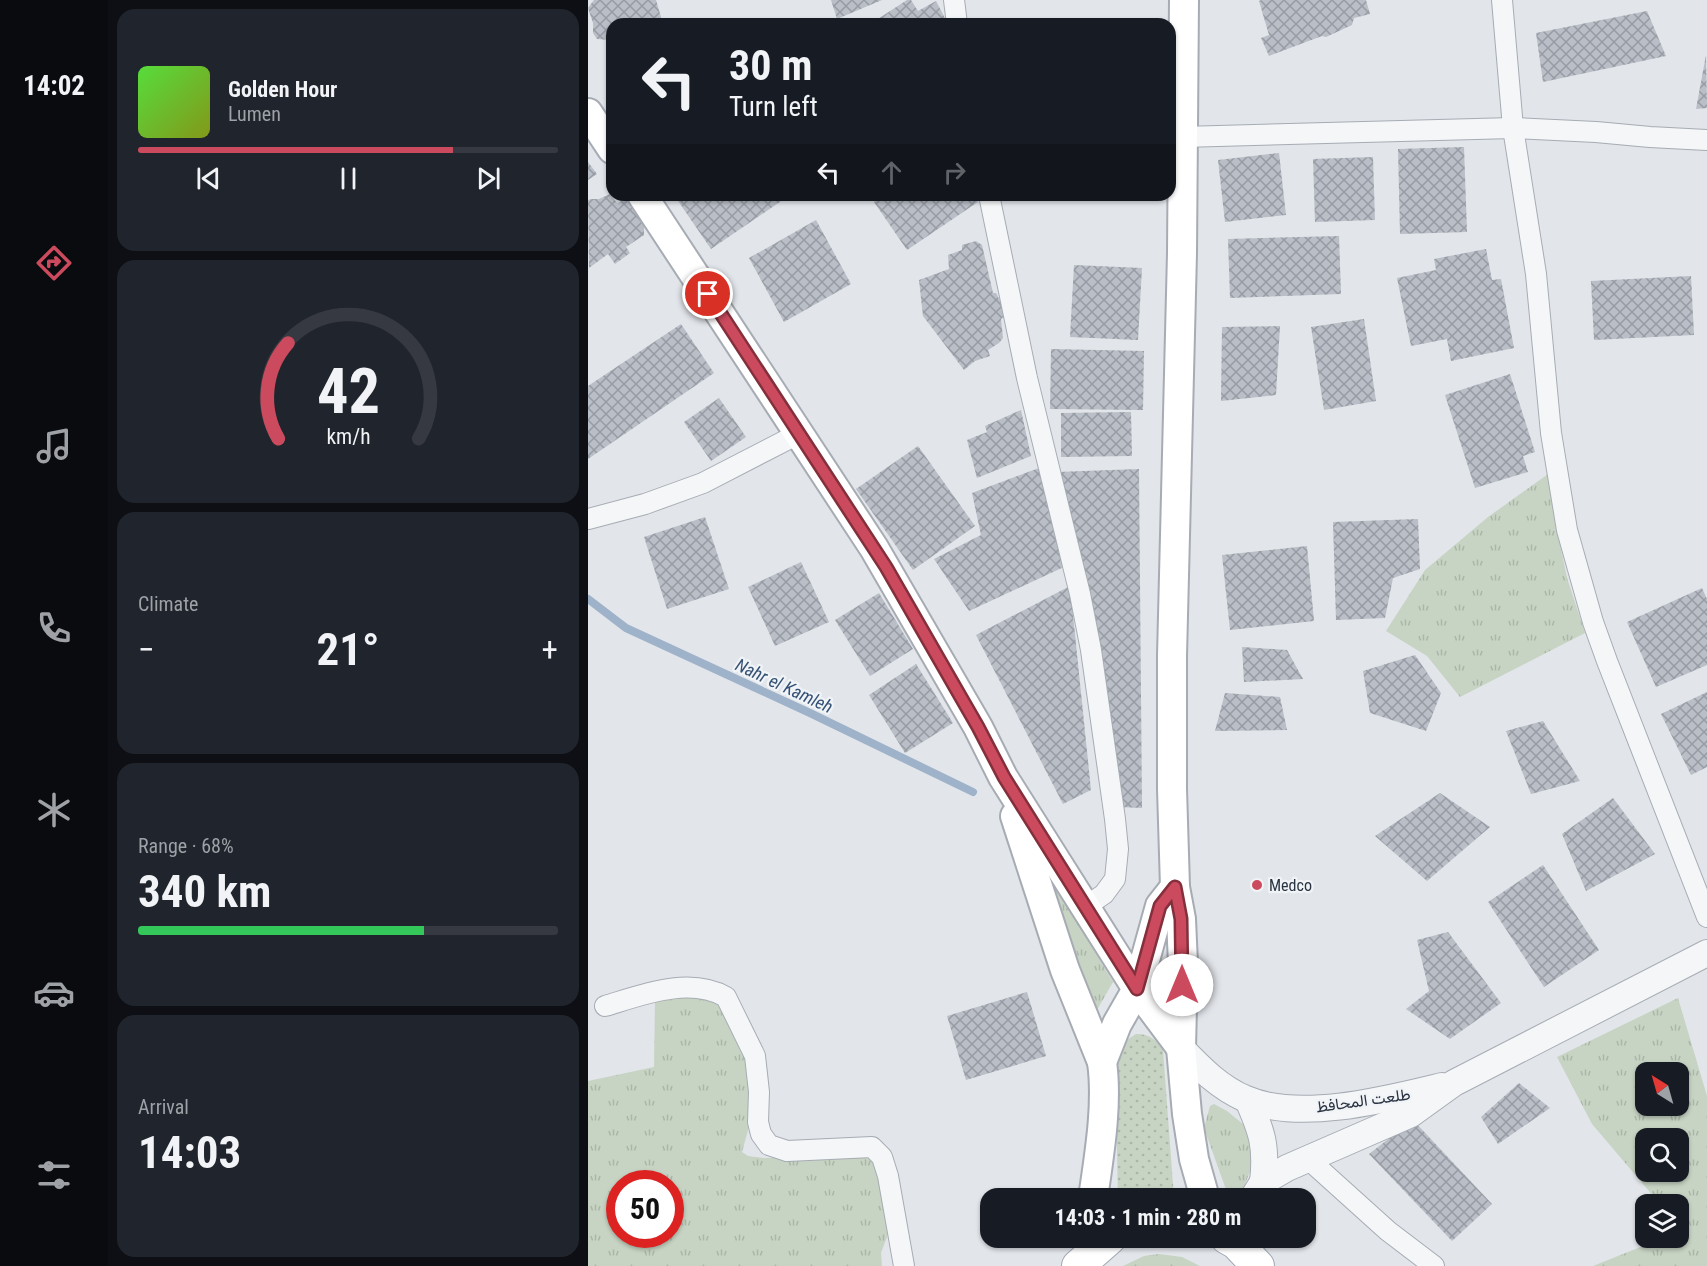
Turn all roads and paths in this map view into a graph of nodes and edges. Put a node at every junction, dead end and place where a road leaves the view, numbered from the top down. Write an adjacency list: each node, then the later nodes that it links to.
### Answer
1 (954, 0): 4 (street)
2 (1184, 0): 7 (main road)
3 (1502, 0): 6 (street)
4 (956, 18)
5 (588, 113): 8 (main road)
6 (1513, 128): 7 (street); 9 (street); 17 (street)
7 (1182, 137): 15 (main road)
8 (606, 140)
9 (1707, 140)
10 (646, 201): 12 (main road)
11 (990, 201): 16 (street)
12 (800, 433): 13 (street); 14 (main road)
13 (588, 519)
14 (1004, 777): 16 (main road); 22 (main road)
15 (1175, 887): 19 (main road); 21 (main road)
16 (1085, 907): 19 (main road)
17 (1707, 917)
18 (1707, 953): 23 (street, طلعت المحافظ)
19 (1137, 989): 21 (main road); 22 (main road)
20 (604, 1006): 30 (street)
21 (1181, 1048): 24 (street, طلعت المحافظ); 27 (main road)
22 (1102, 1062): 26 (main road)
23 (1454, 1083): 24 (street, طلعت المحافظ); 25 (street, طلعت المحافظ)
24 (1248, 1100): 28 (street)
25 (1307, 1158): 29 (street, طلعت المحافظ); 31 (street)
26 (1095, 1188)
27 (1202, 1188)
28 (1258, 1188)
29 (1261, 1188)
30 (904, 1266)
31 (1434, 1266)

